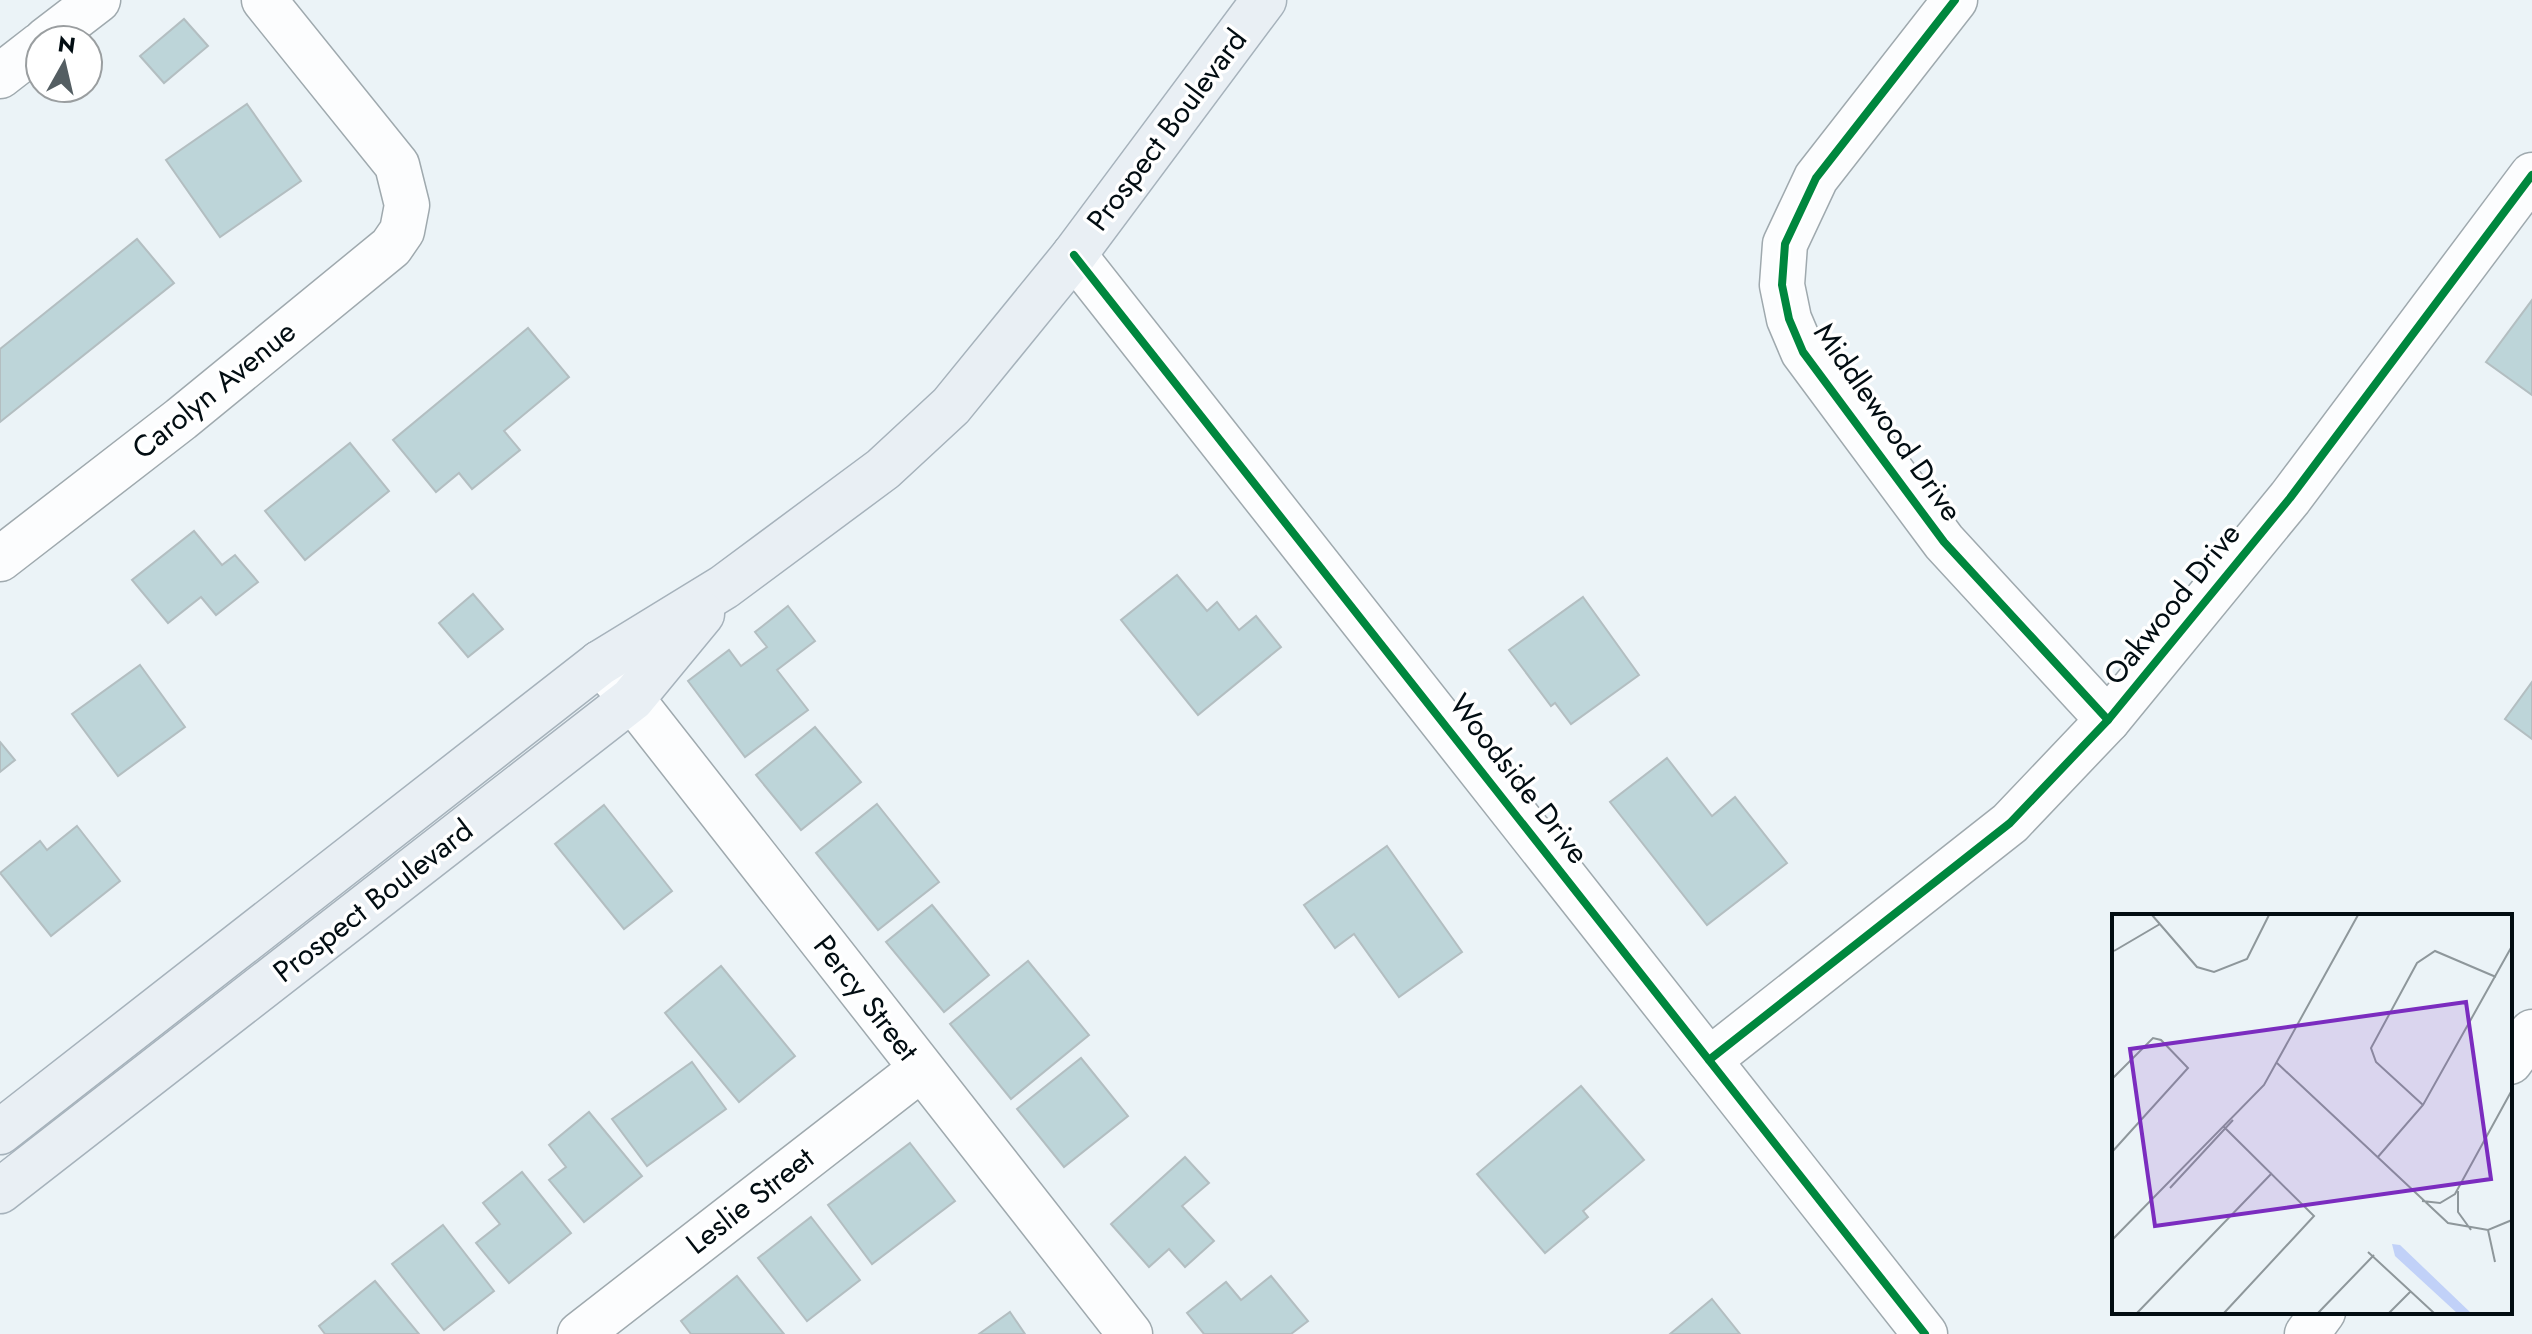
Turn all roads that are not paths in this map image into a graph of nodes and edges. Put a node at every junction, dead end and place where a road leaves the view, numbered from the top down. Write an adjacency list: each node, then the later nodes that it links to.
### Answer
1 (98, 0): 5 (street)
2 (264, 0): 10 (street, Carolyn Avenue)
3 (1264, 0): 9 (main road, Prospect Boulevard)
4 (1955, 0): 14 (street, Middlewood Drive)
5 (67, 24)
6 (24, 57): 7 (street)
7 (0, 76)
8 (2532, 175): 14 (street, Oakwood Drive)
9 (1074, 255): 11 (main road, Prospect Boulevard); 17 (street, Woodside Drive)
10 (0, 559)
11 (724, 587): 12 (main road, Prospect Boulevard); 13 (main road, Prospect Boulevard)
12 (600, 663): 13 (street, Percy Street); 19 (main road, Prospect Boulevard)
13 (632, 699): 18 (street, Percy Street); 20 (main road, Prospect Boulevard)
14 (2108, 720): 17 (street, Oakwood Drive)
15 (2532, 1032): 16 (street)
16 (2512, 1059)
17 (1709, 1060): 24 (street, Woodside Drive)
18 (921, 1069): 22 (street, Leslie Street); 23 (street, Percy Street)
19 (0, 1132)
20 (0, 1191)
21 (2322, 1314): 25 (street)
22 (580, 1334)
23 (1130, 1334)
24 (1925, 1334)
25 (2307, 1334)

